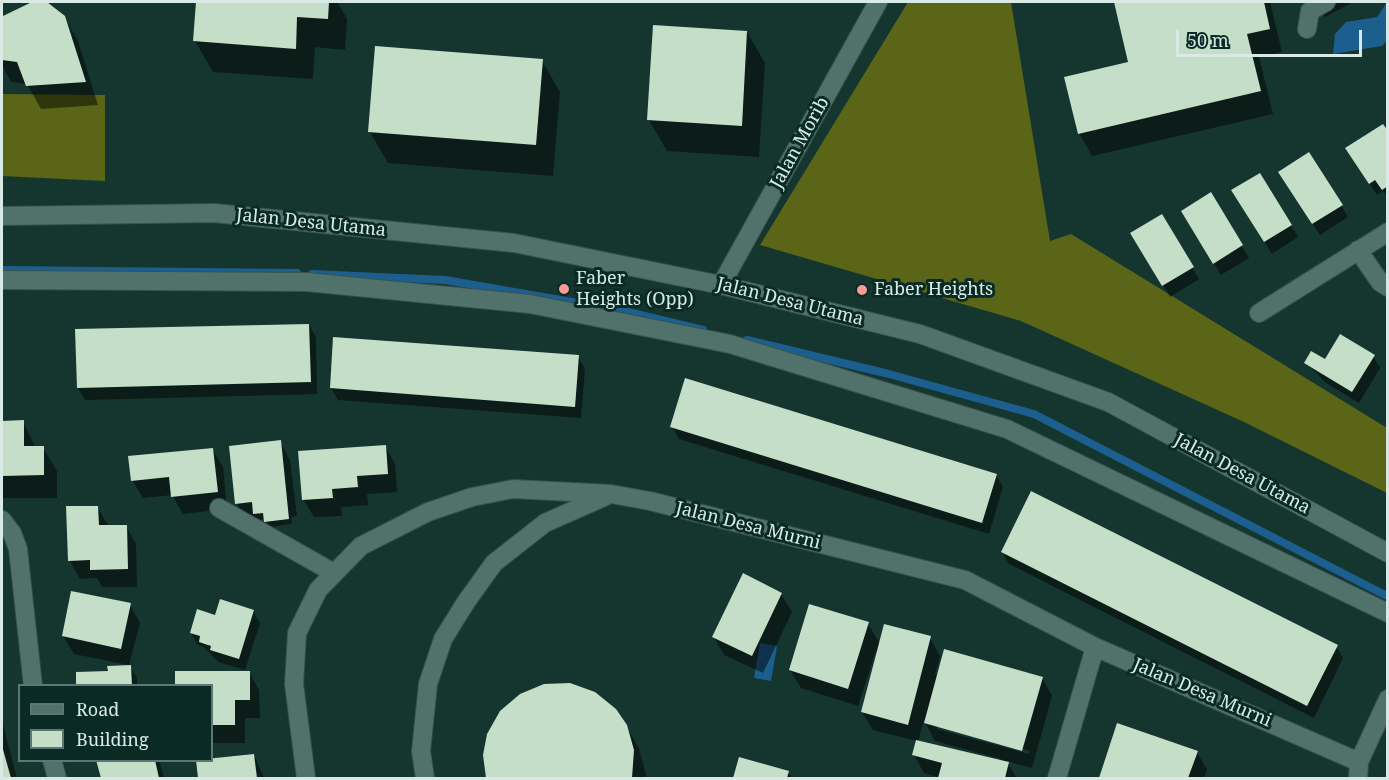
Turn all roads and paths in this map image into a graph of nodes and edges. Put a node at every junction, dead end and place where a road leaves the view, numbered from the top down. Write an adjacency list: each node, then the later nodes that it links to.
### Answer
1 (879, 2): 8 (street, Jalan Morib)
2 (1326, 2): 3 (street)
3 (1307, 29)
4 (2, 216): 8 (street, Jalan Desa Utama)
5 (1388, 232): 6 (street)
6 (1358, 250): 9 (street); 10 (street)
7 (2, 280): 16 (street)
8 (721, 285): 14 (street, Jalan Desa Utama)
9 (1388, 286)
10 (1259, 312)
11 (611, 494): 15 (street, Jalan Desa Murni); 17 (street, Jalan Desa Murni); 24 (street)
12 (219, 508): 15 (street)
13 (2, 520): 18 (street)
14 (1388, 554)
15 (334, 573): 23 (street, Jalan Desa Murni)
16 (1388, 613)
17 (1095, 647): 21 (street, Jalan Desa Murni); 25 (street)
18 (33, 684)
19 (1388, 699): 21 (street)
20 (53, 762): 22 (street)
21 (1359, 770)
22 (57, 778)
23 (306, 778)
24 (425, 778)
25 (1057, 778)

